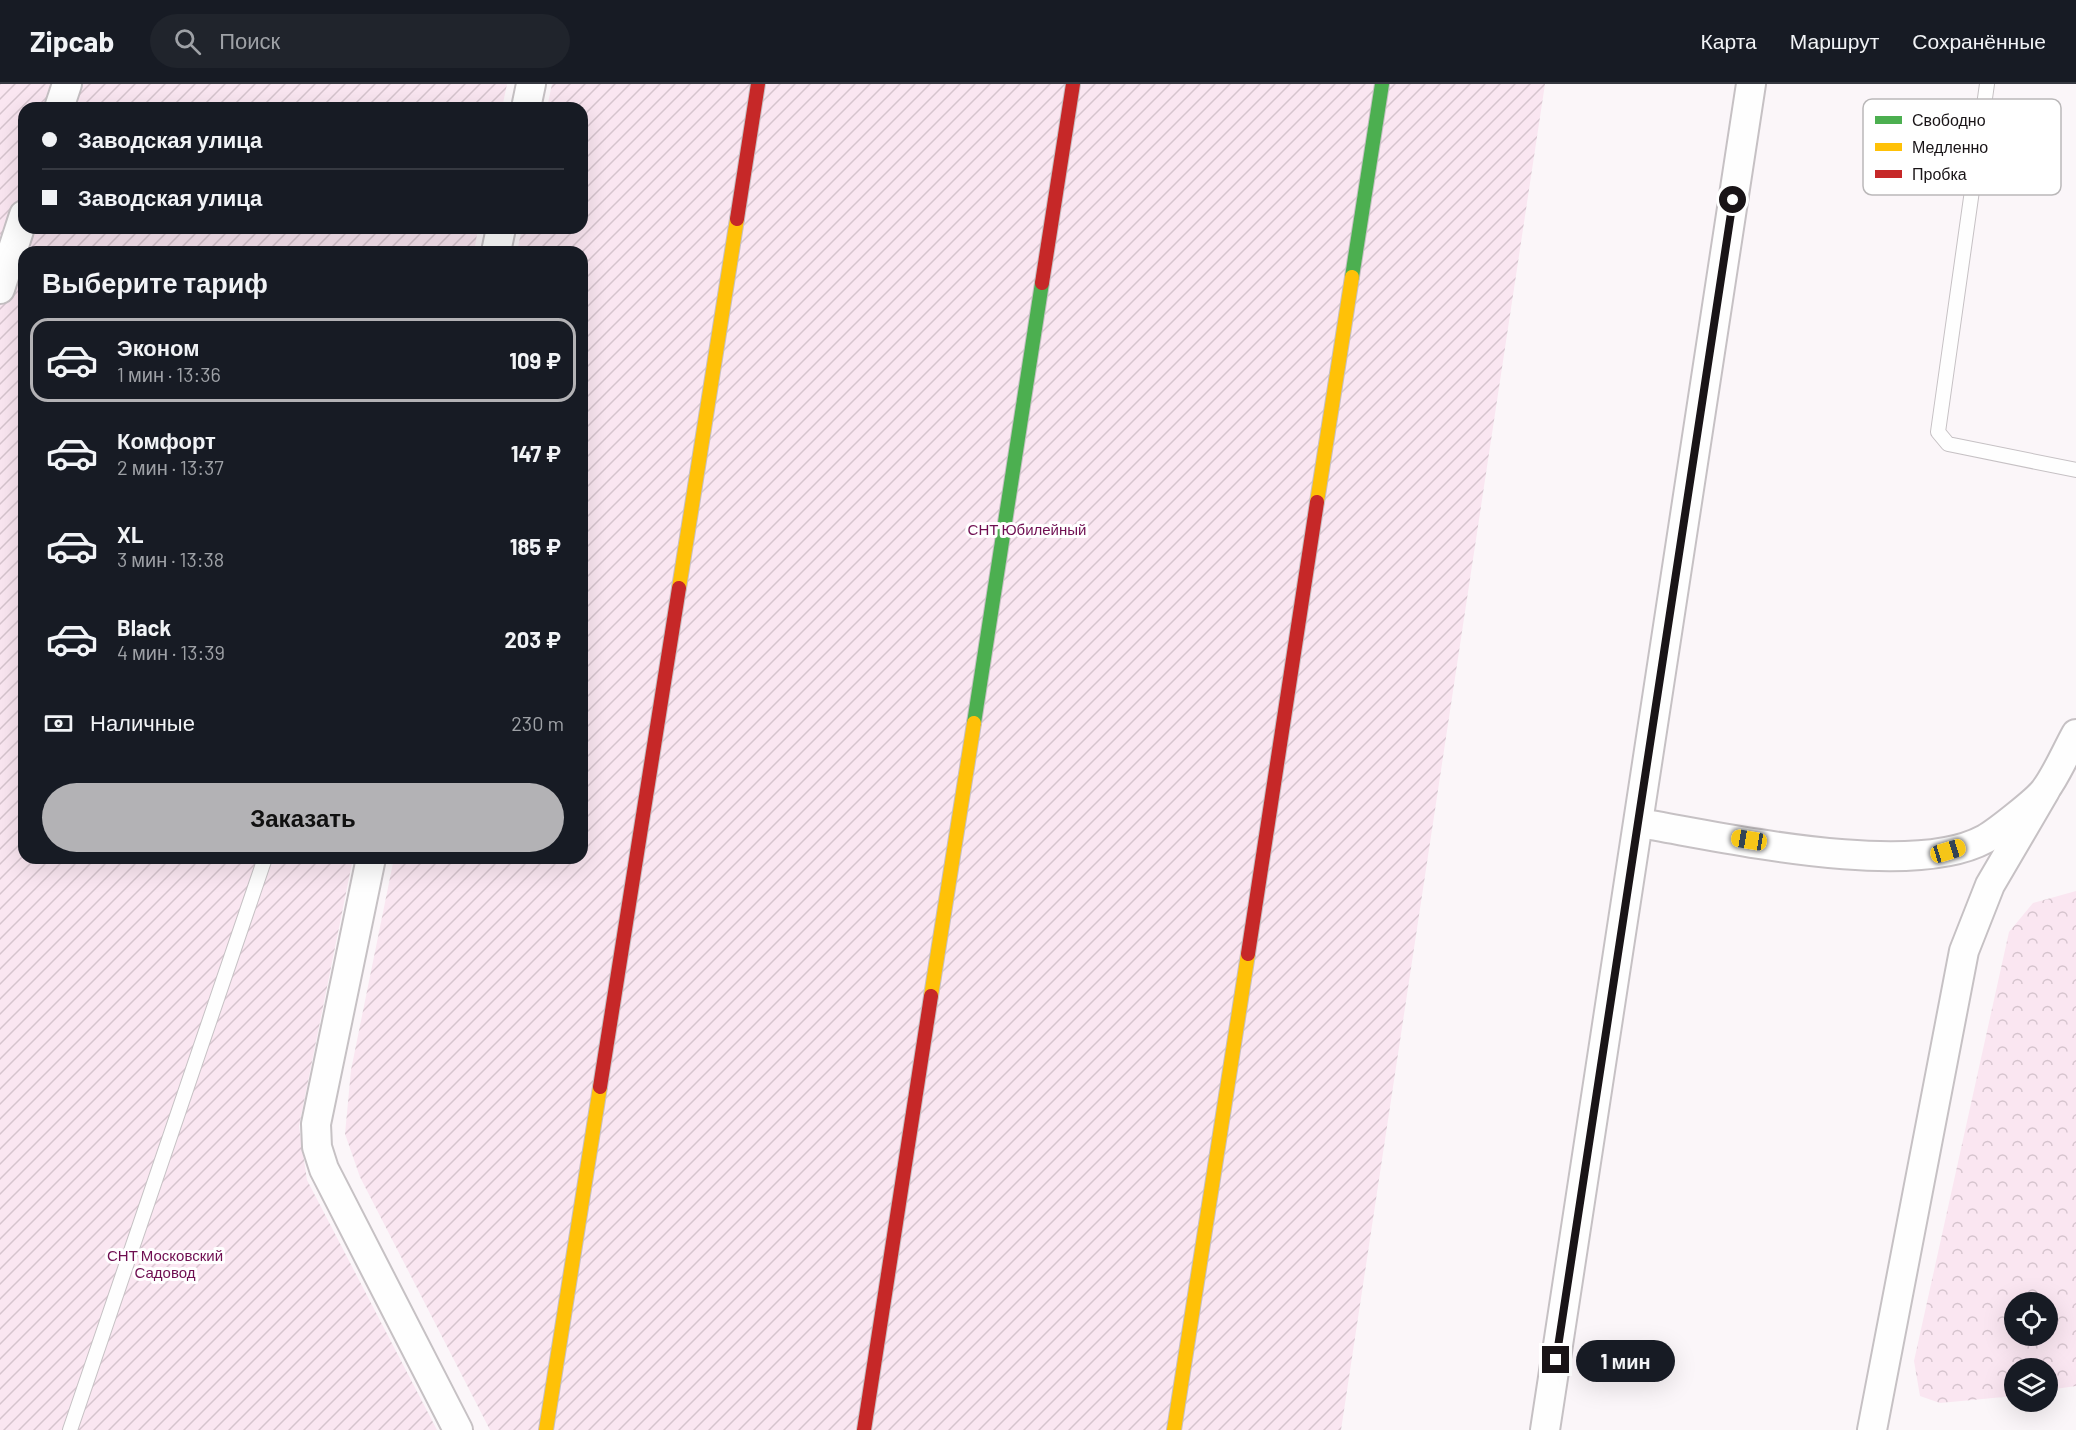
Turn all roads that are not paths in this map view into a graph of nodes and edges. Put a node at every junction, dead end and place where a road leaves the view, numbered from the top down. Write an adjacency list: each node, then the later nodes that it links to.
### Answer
1 (67, 84): 9 (street)
2 (531, 84): 10 (street)
3 (758, 84): 22 (street)
4 (1073, 84): 23 (street)
5 (1382, 84): 24 (street)
6 (1750, 84): 17 (street)
7 (1987, 84): 8 (lane)
8 (1985, 99)
9 (61, 102)
10 (527, 102)
11 (1971, 195): 14 (lane)
12 (18, 233): 13 (street)
13 (0, 288)
14 (2076, 470)
15 (2076, 734): 16 (street)
16 (2044, 791): 17 (street); 26 (street)
17 (1639, 823): 25 (street)
18 (263, 864): 20 (lane)
19 (369, 864): 21 (street)
20 (70, 1430)
21 (458, 1430)
22 (546, 1430)
23 (864, 1430)
24 (1174, 1430)
25 (1545, 1430)
26 (1872, 1430)

